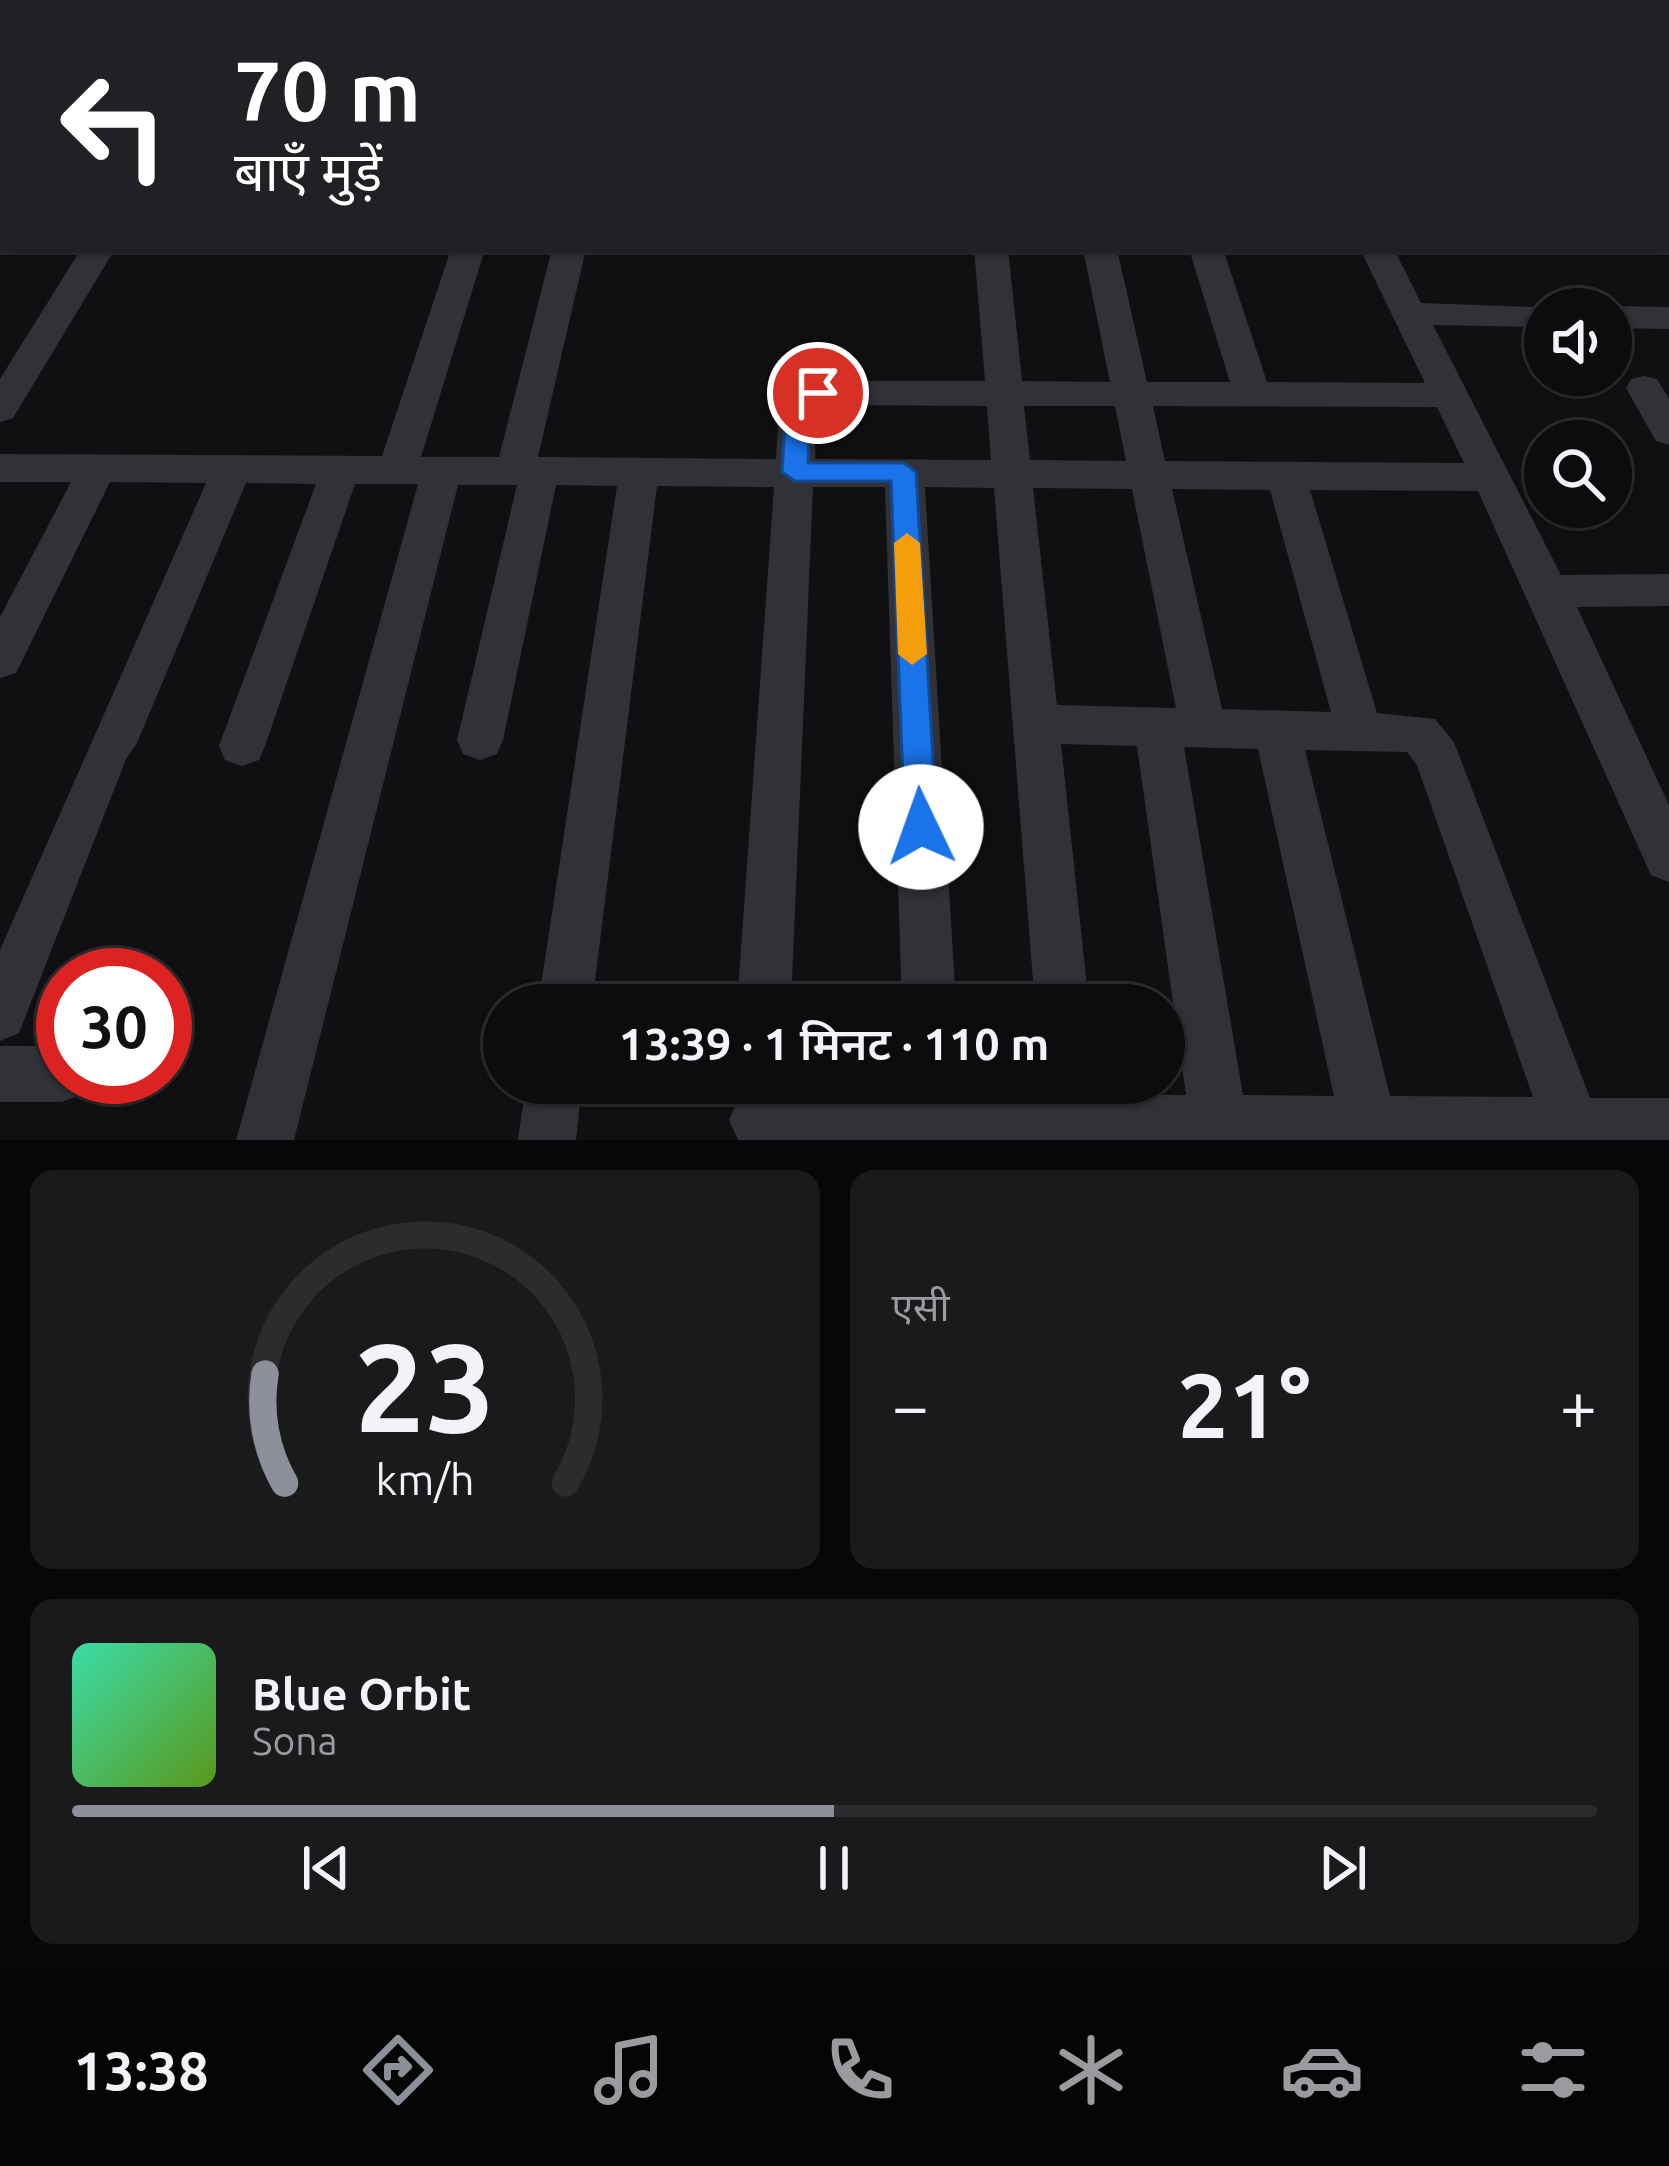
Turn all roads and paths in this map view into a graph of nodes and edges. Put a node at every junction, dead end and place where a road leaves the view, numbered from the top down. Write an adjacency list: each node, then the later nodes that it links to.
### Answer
1 (96, 252): 17 (street)
2 (467, 252): 23 (street)
3 (568, 252): 24 (street)
4 (991, 252): 13 (street)
5 (1101, 252): 14 (street)
6 (1207, 252): 15 (street)
7 (1379, 252): 8 (street)
8 (1410, 314): 9 (street); 16 (street)
9 (1524, 316)
10 (1632, 317): 11 (street)
11 (1669, 318)
12 (1644, 388): 18 (street)
13 (1007, 393): 14 (street); 26 (street); 28 (street)
14 (1132, 394): 15 (street); 29 (street)
15 (1252, 394): 16 (street)
16 (1451, 395): 31 (street)
17 (0, 410)
18 (1669, 431)
19 (0, 468): 20 (street)
20 (98, 468): 21 (street); 34 (street)
21 (232, 469): 22 (street); 46 (street)
22 (341, 470): 23 (street); 40 (street)
23 (420, 470): 24 (street); 60 (street)
24 (528, 470): 25 (street); 39 (street)
25 (639, 471): 26 (street); 42 (street)
26 (795, 472): 27 (street); 43 (street)
27 (904, 472): 28 (street); 44 (street)
28 (1011, 473): 29 (street); 35 (street)
29 (1148, 475): 30 (street); 36 (street)
30 (1286, 476): 31 (street); 38 (street)
31 (1494, 477): 33 (street)
32 (1669, 590): 33 (street)
33 (1548, 591): 41 (street)
34 (0, 660)
35 (1034, 724): 36 (street); 45 (street)
36 (1180, 726): 37 (street); 57 (street)
37 (1276, 727): 38 (street); 54 (street)
38 (1358, 728): 55 (street)
39 (480, 740)
40 (242, 746)
41 (1669, 859)
42 (568, 984)
43 (765, 984)
44 (928, 984)
45 (1060, 984)
46 (0, 1014)
47 (0, 1074): 48 (street)
48 (36, 1074)
49 (551, 1104): 61 (street)
50 (931, 1104): 58 (street)
51 (947, 1104): 53 (street)
52 (758, 1114): 58 (street)
53 (1072, 1114): 57 (street)
54 (1369, 1126): 57 (street); 59 (street)
55 (1572, 1127): 56 (street); 59 (street)
56 (1669, 1127)
57 (1256, 1130)
58 (856, 1131)
59 (1473, 1133)
60 (266, 1140)
61 (547, 1140)

